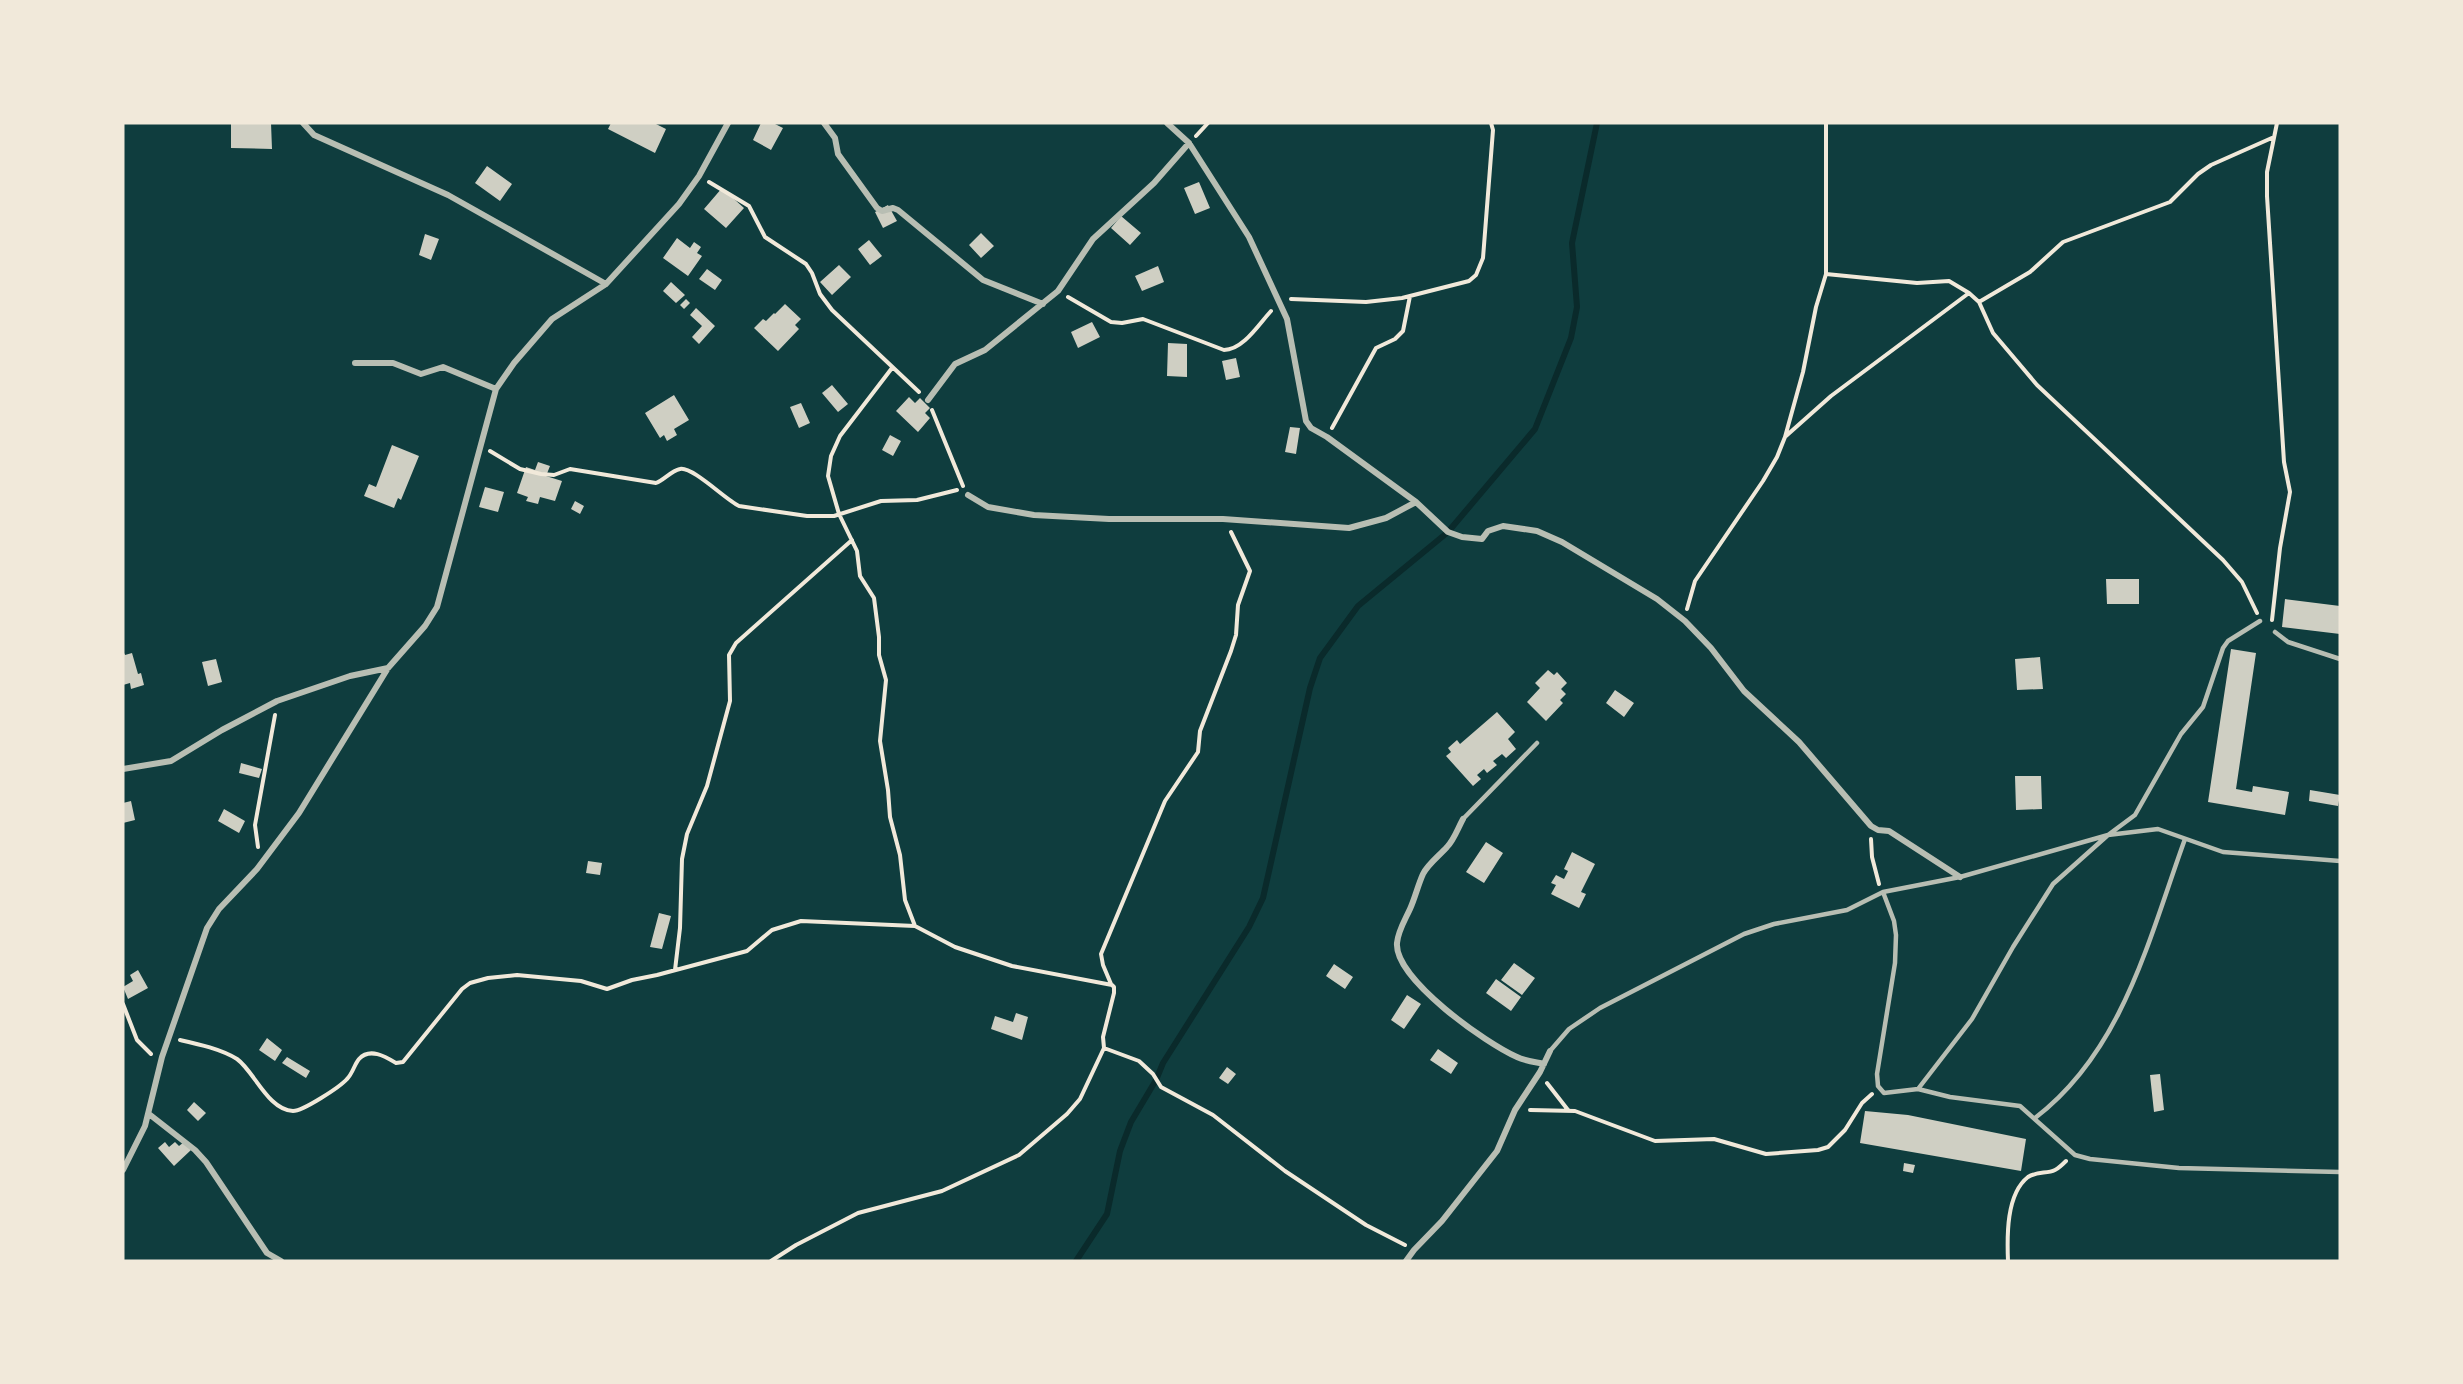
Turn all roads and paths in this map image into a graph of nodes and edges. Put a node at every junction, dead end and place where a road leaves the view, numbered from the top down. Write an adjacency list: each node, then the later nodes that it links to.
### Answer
1 (303, 123): 12 (street)
2 (728, 123): 10 (street)
3 (824, 123): 18 (street)
4 (1167, 123): 9 (street)
5 (1491, 123): 15 (path)
6 (1826, 123): 11 (path)
7 (2277, 123): 8 (path)
8 (2274, 137): 17 (path); 33 (path)
9 (1189, 143): 13 (street); 16 (street)
10 (699, 176): 12 (street); 20 (path)
11 (1826, 274): 14 (path); 24 (path)
12 (606, 284): 21 (street)
13 (1058, 291): 16 (path); 18 (street)
14 (1969, 292): 17 (path); 24 (path)
15 (1410, 296): 16 (path); 23 (path)
16 (1279, 300): 23 (street)
17 (1979, 302): 32 (path)
18 (1043, 304): 22 (street)
19 (355, 363): 21 (street)
20 (892, 368): 22 (path); 28 (path)
21 (496, 389): 25 (street)
22 (928, 400): 28 (path)
23 (1327, 437): 27 (street)
24 (1785, 437): 31 (path)
25 (480, 445): 28 (path); 35 (street)
26 (968, 495): 29 (street)
27 (1416, 502): 29 (street); 31 (street)
28 (839, 514): 30 (path)
29 (1223, 519): 49 (path)
30 (852, 540): 47 (path); 48 (path)
31 (1684, 621): 40 (street)
32 (2260, 621): 41 (lane)
33 (2276, 632): 34 (lane)
34 (2340, 659)
35 (388, 668): 36 (street); 44 (street)
36 (277, 701): 38 (street); 44 (path)
37 (1537, 743): 39 (lane)
38 (123, 769)
39 (1463, 819): 55 (street)
40 (1871, 826): 45 (street); 46 (path)
41 (2108, 835): 42 (lane); 45 (lane); 58 (lane)
42 (2185, 839): 43 (lane); 62 (lane)
43 (2340, 861)
44 (262, 862): 51 (street)
45 (1960, 877): 46 (lane)
46 (1883, 892): 53 (lane); 57 (lane)
47 (915, 926): 48 (path); 49 (path)
48 (675, 970): 51 (path)
49 (1112, 985): 52 (path)
50 (123, 1004): 54 (path)
51 (169, 1036): 54 (street)
52 (1104, 1048): 66 (path); 68 (path)
53 (1550, 1051): 55 (street)
54 (160, 1062): 61 (street)
55 (1544, 1064): 56 (street)
56 (1540, 1072): 59 (street); 60 (path)
57 (1878, 1086): 58 (lane); 60 (path)
58 (1918, 1089): 62 (lane)
59 (1515, 1110): 60 (path); 66 (street)
60 (1568, 1110)
61 (148, 1114): 64 (street); 67 (street)
62 (2035, 1118): 63 (lane)
63 (2076, 1155): 65 (lane); 70 (path)
64 (123, 1170)
65 (2340, 1172)
66 (1414, 1250): 69 (street)
67 (281, 1261)
68 (771, 1261)
69 (1406, 1261)
70 (2008, 1261)

